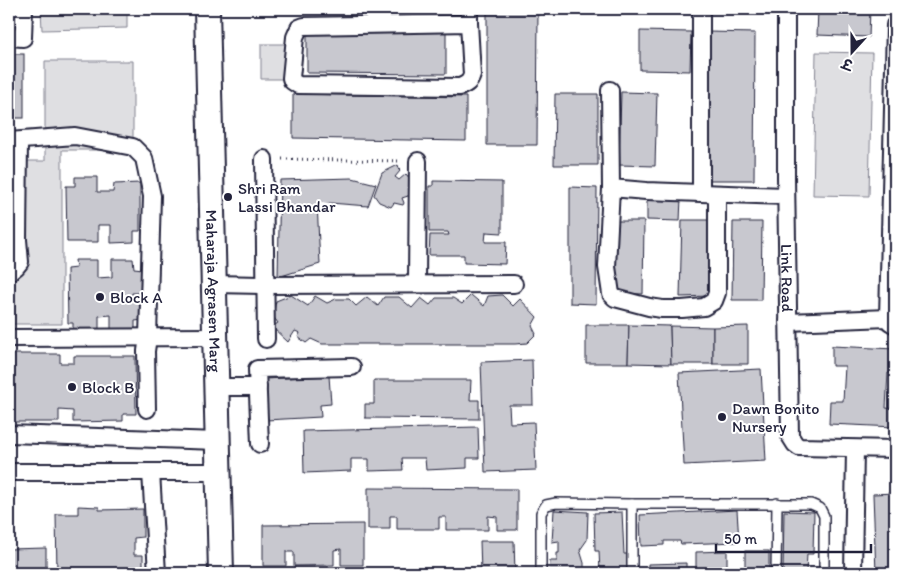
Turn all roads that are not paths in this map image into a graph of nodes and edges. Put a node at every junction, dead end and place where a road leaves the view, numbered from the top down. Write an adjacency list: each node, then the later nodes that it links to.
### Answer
1 (24, 9): 7 (street)
2 (207, 9): 16 (street, Maharaja Agrasen Marg)
3 (701, 9): 13 (street)
4 (786, 9): 14 (street, Link Road)
5 (469, 16): 5 (street)
6 (895, 25): 21 (street)
7 (9, 37)
8 (610, 90): 12 (street)
9 (14, 141): 15 (street); 22 (street)
10 (264, 159): 19 (street)
11 (418, 161): 17 (street)
12 (611, 188): 13 (street); 13 (street)
13 (709, 194): 14 (street)
14 (786, 196): 20 (street, Link Road)
15 (9, 271)
16 (214, 284): 19 (street); 23 (street, Maharaja Agrasen Marg)
17 (417, 284): 18 (street); 19 (street)
18 (514, 284)
19 (264, 285): 25 (street)
20 (788, 322): 21 (street); 33 (street, Link Road)
21 (892, 322)
22 (148, 337): 23 (street); 24 (street); 29 (street)
23 (215, 337): 27 (street, Maharaja Agrasen Marg)
24 (9, 338)
25 (266, 338)
26 (352, 367): 28 (street)
27 (217, 387): 28 (street); 31 (street, Maharaja Agrasen Marg)
28 (258, 387): 32 (street)
29 (147, 409)
30 (9, 434): 31 (street)
31 (218, 441): 37 (street, Maharaja Agrasen Marg)
32 (260, 444)
33 (855, 449): 34 (street, Link Road); 46 (street)
34 (895, 449)
35 (9, 472): 36 (street)
36 (151, 472): 37 (street); 40 (street)
37 (218, 472): 41 (street, Maharaja Agrasen Marg)
38 (632, 504): 39 (lane); 42 (lane); 43 (lane)
39 (777, 504): 44 (lane); 45 (lane)
40 (156, 573)
41 (221, 573)
42 (541, 573)
43 (632, 573)
44 (776, 573)
45 (824, 573)
46 (853, 573)

